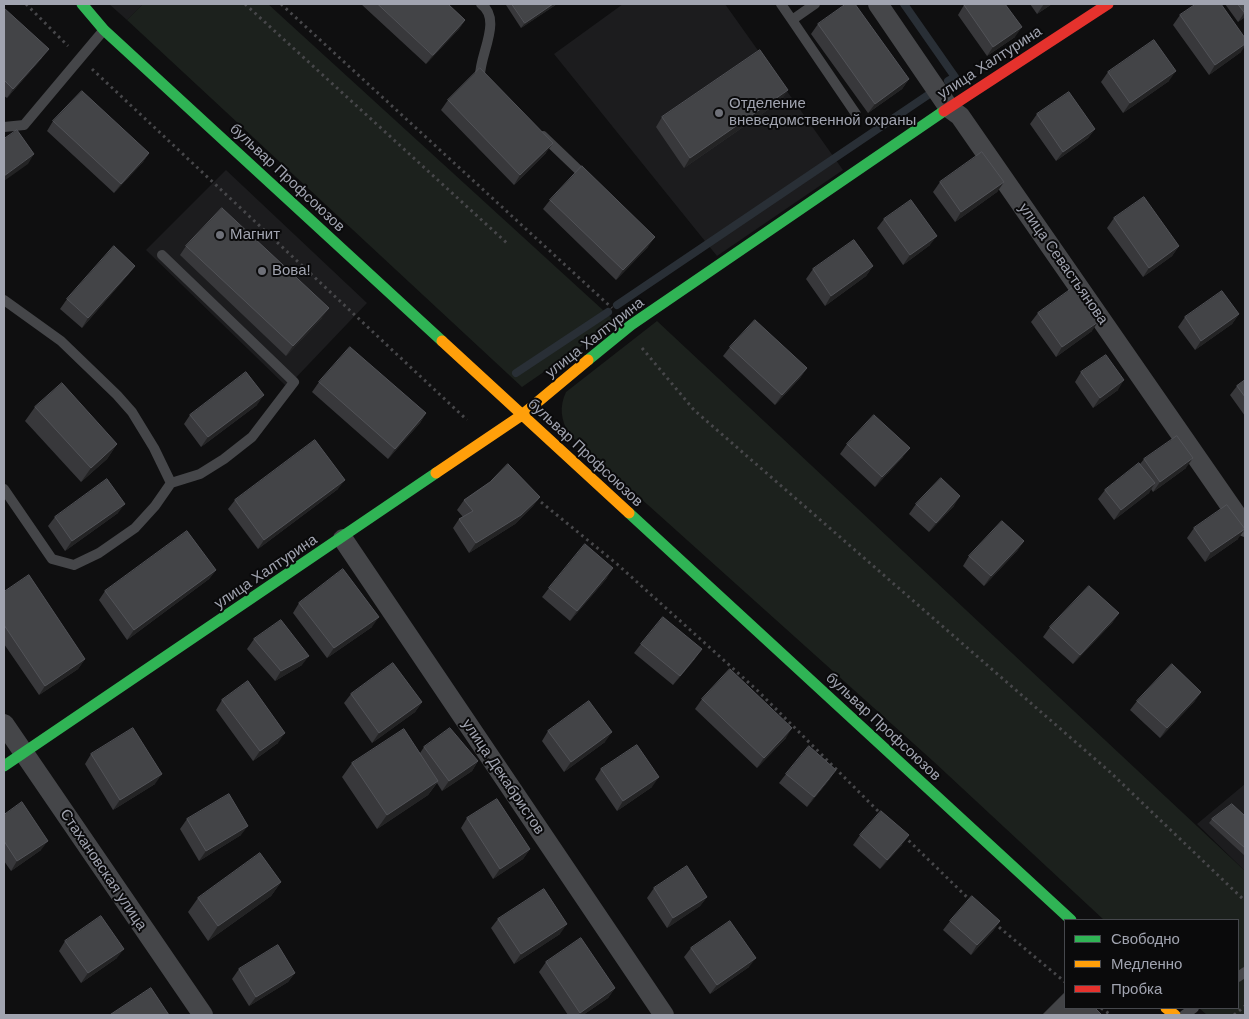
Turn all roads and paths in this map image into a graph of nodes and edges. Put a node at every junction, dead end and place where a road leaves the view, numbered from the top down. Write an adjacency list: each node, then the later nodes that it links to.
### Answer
1 (26, 4): 12 (path)
2 (82, 4): 11 (main road, бульвар Профсоюзов)
3 (245, 4): 19 (path)
4 (281, 4): 22 (path)
5 (480, 4): 13 (lane)
6 (781, 4): 10 (lane)
7 (815, 4): 10 (lane)
8 (878, 4): 14 (street, улица Севастьянова)
9 (1108, 4): 14 (main road, улица Халтурина)
10 (792, 20): 15 (lane)
11 (104, 30): 12 (lane); 23 (main road, бульвар Профсоюзов)
12 (80, 58): 16 (lane); 24 (path)
13 (494, 90)
14 (949, 108): 22 (main road, улица Халтурина); 28 (street, улица Севастьянова)
15 (856, 114)
16 (4, 127)
17 (536, 129): 18 (lane)
18 (598, 189)
19 (509, 245)
20 (162, 255): 25 (lane)
21 (4, 300): 25 (lane)
22 (631, 325): 23 (main road, улица Халтурина); 35 (path)
23 (522, 415): 24 (main road, улица Халтурина); 37 (main road, бульвар Профсоюзов)
24 (483, 442): 29 (main road, улица Халтурина)
25 (171, 483): 26 (lane)
26 (4, 489)
27 (535, 498): 33 (path)
28 (1245, 527)
29 (343, 539): 31 (main road, улица Халтурина); 42 (street, улица Декабристов)
30 (4, 724): 31 (street, Стахановская улица)
31 (23, 754): 32 (main road, улица Халтурина); 41 (street, Стахановская улица)
32 (4, 766)
33 (886, 819)
34 (900, 833): 36 (path)
35 (1245, 901)
36 (977, 907)
37 (1070, 919)
38 (990, 920): 39 (path)
39 (1064, 981)
40 (1245, 1006): 43 (path)
41 (203, 1015)
42 (664, 1015)
43 (1234, 1015)

